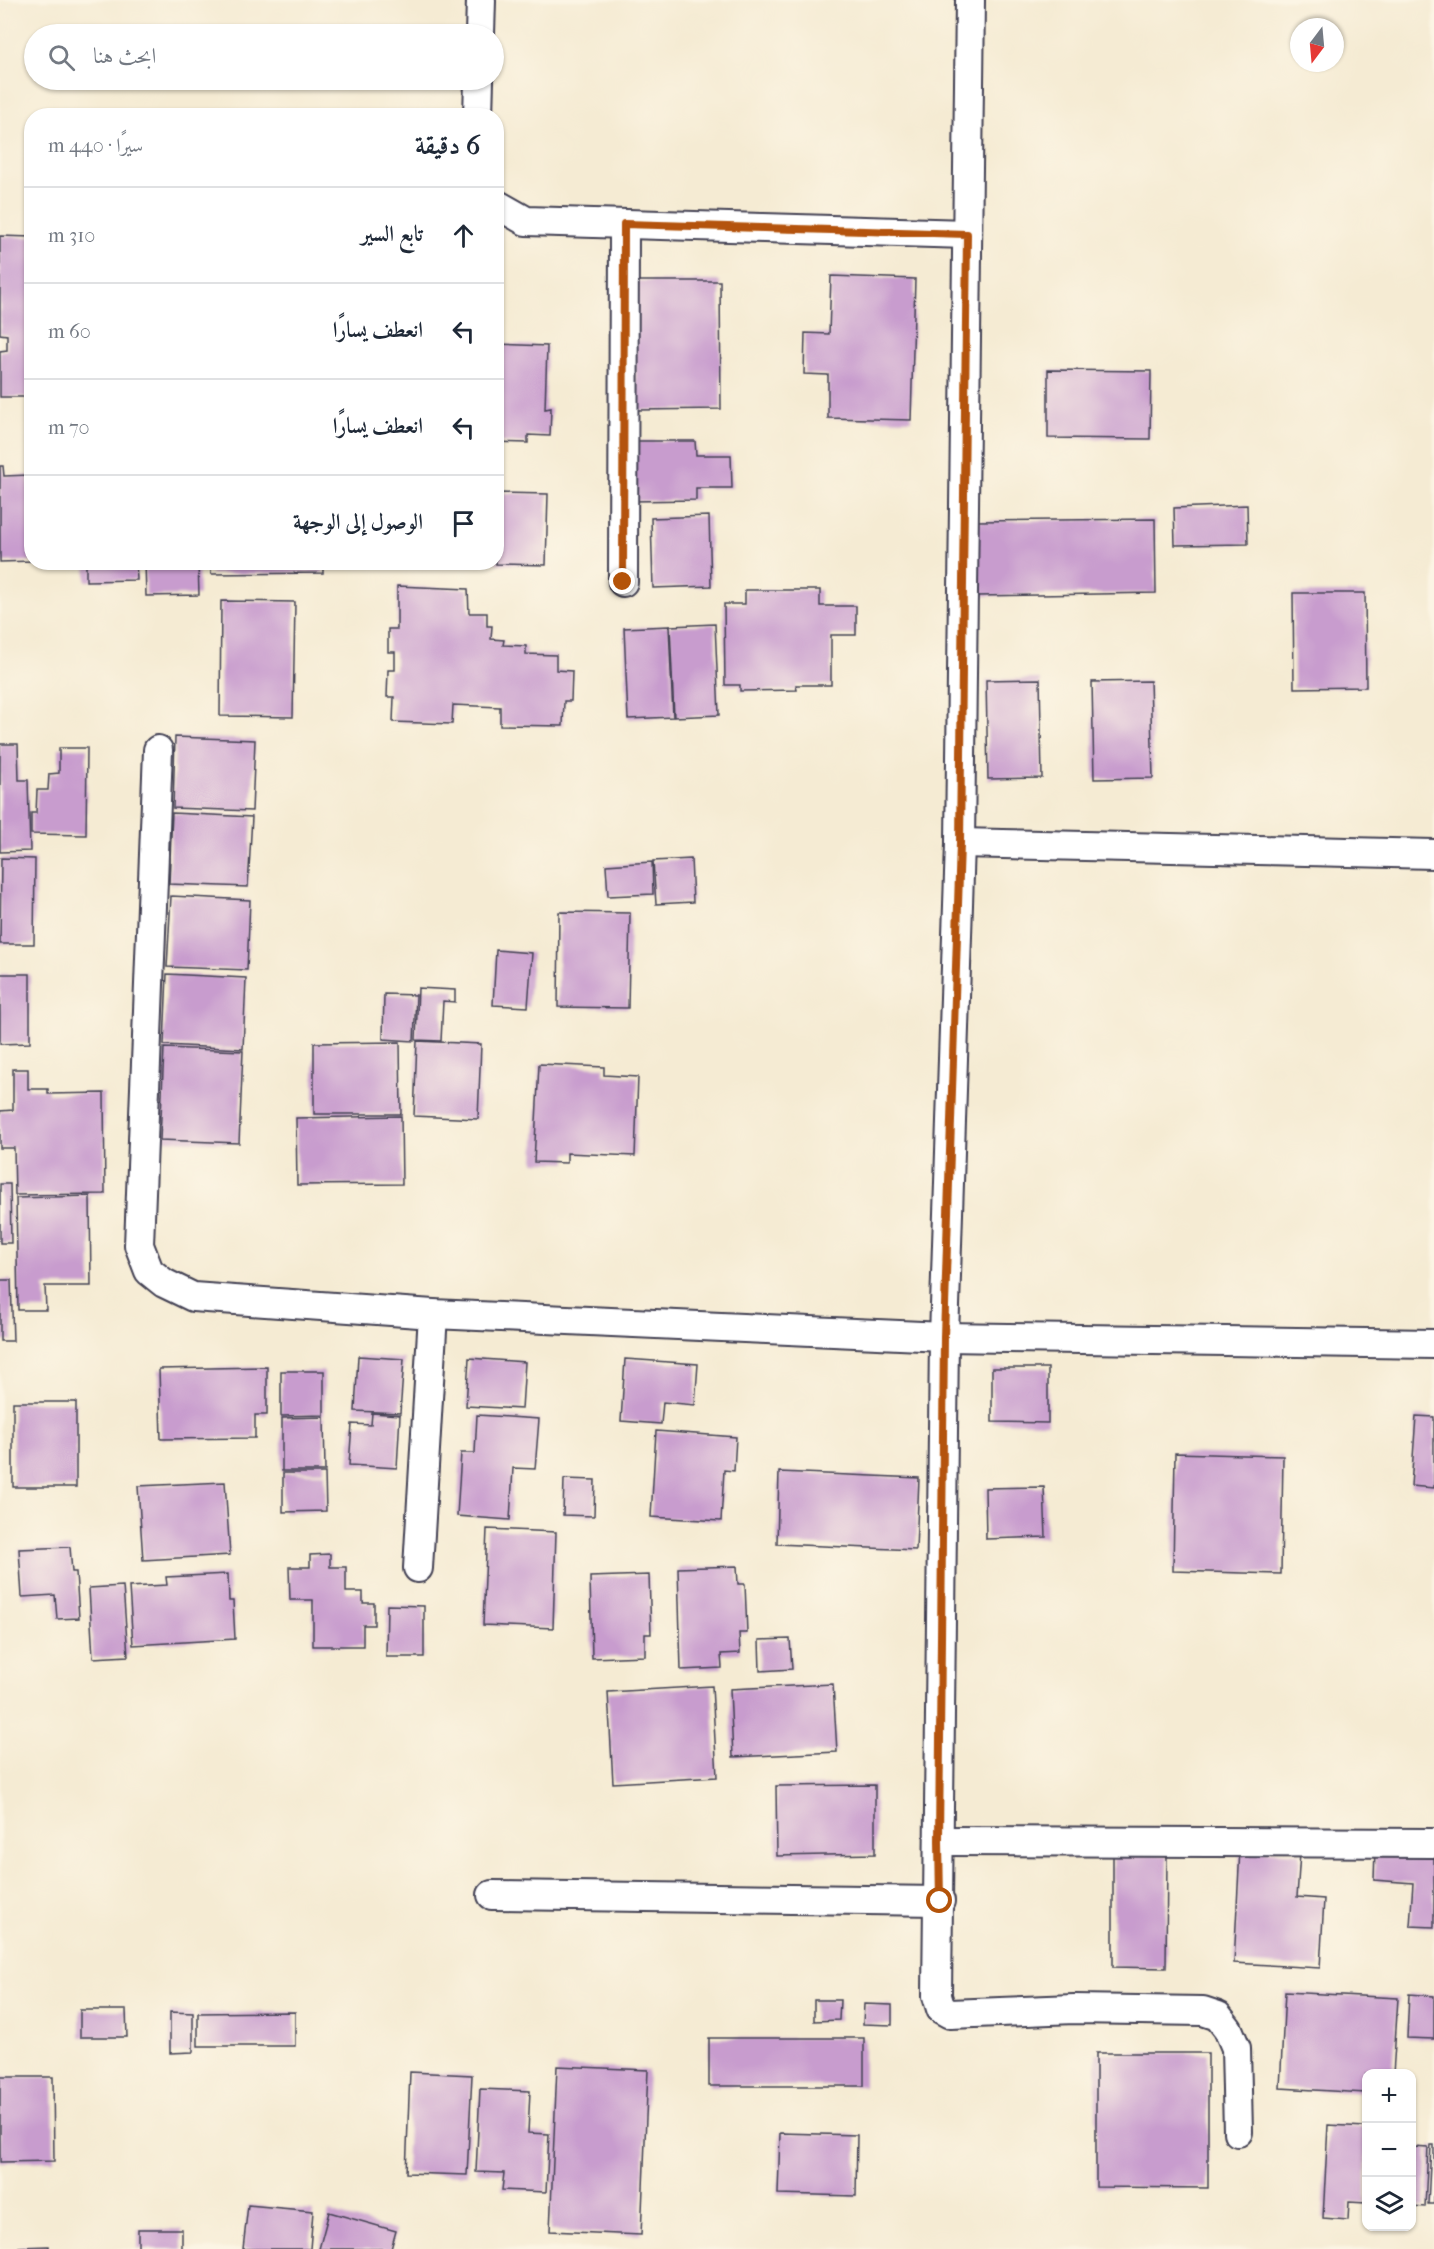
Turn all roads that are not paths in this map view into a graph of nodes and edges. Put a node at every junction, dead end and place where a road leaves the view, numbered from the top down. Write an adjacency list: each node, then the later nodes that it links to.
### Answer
1 (481, 0): 3 (street)
2 (970, 0): 8 (street)
3 (480, 24)
4 (479, 90): 5 (street)
5 (478, 108)
6 (504, 209): 7 (street)
7 (624, 224): 8 (street); 9 (street)
8 (967, 234): 11 (street)
9 (623, 582)
10 (158, 750): 13 (street)
11 (960, 843): 12 (street); 14 (street)
12 (1434, 854)
13 (434, 1314): 14 (street); 16 (street)
14 (944, 1337): 15 (street); 17 (street)
15 (1434, 1344)
16 (418, 1568)
17 (939, 1841): 18 (street); 20 (street)
18 (1434, 1844)
19 (492, 1895): 20 (street)
20 (940, 1901): 21 (street)
21 (1238, 2132)

